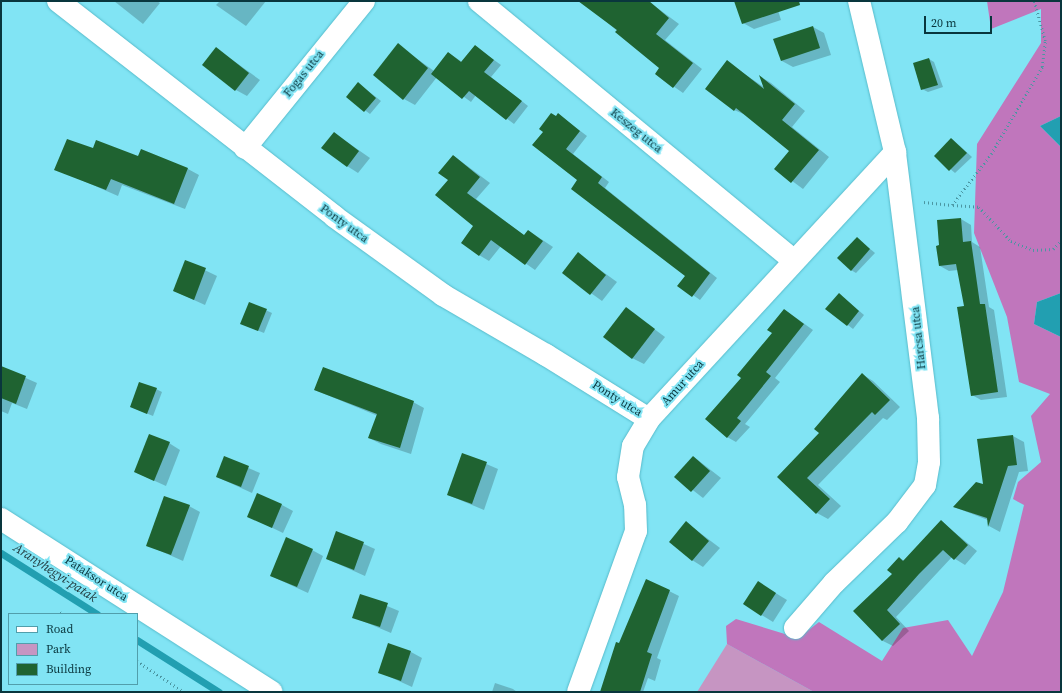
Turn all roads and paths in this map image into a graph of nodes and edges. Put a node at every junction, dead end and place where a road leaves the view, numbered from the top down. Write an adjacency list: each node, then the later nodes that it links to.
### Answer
1 (58, 1): 6 (street, Ponty utca)
2 (364, 1): 6 (street, Fogas utca)
3 (478, 1): 11 (street, Keszeg utca)
4 (859, 1): 7 (street, Harcsa utca)
5 (1034, 1): 9 (path)
6 (245, 148): 12 (street, Ponty utca)
7 (895, 152): 8 (street, Harcsa utca); 11 (street, Amur utca)
8 (901, 199): 9 (path); 14 (street, Harcsa utca)
9 (952, 205): 10 (path)
10 (1061, 241)
11 (794, 260): 12 (street, Amur utca)
12 (649, 419): 18 (street, Amur utca)
13 (1, 518): 17 (street, Pataksor utca)
14 (795, 628)
15 (138, 662): 16 (path)
16 (184, 692)
17 (271, 692)
18 (578, 692)

